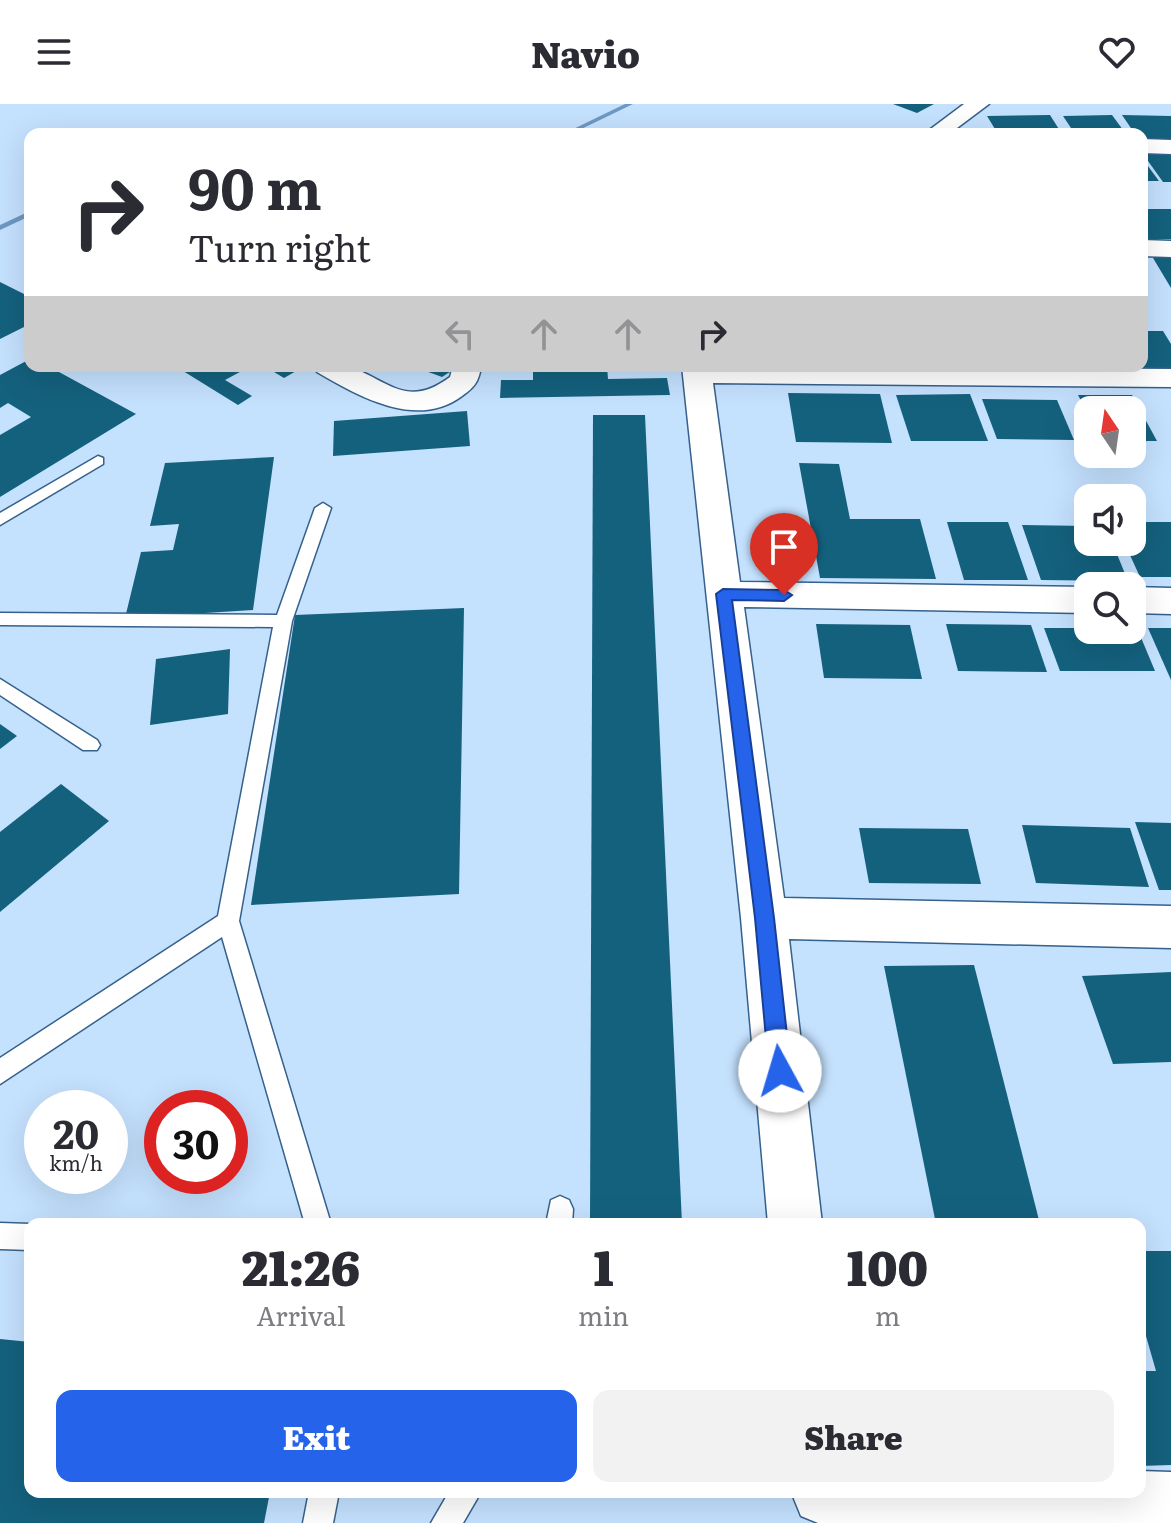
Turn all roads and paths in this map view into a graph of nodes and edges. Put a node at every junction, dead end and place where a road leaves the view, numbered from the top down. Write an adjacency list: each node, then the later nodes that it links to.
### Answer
1 (978, 104): 2 (street)
2 (944, 128)
3 (1148, 146): 4 (street)
4 (1171, 147)
5 (1148, 248): 6 (street)
6 (1171, 249)
7 (338, 372): 8 (street)
8 (466, 372)
9 (697, 372): 15 (street)
10 (816, 372): 11 (street)
11 (1171, 378)
12 (98, 461): 14 (lane)
13 (323, 508): 20 (lane)
14 (0, 520)
15 (723, 594): 16 (street); 23 (street)
16 (1074, 600)
17 (1146, 600): 18 (street)
18 (1171, 601)
19 (0, 619): 20 (lane)
20 (283, 621): 24 (lane)
21 (0, 686): 22 (lane)
22 (90, 745)
23 (764, 918): 25 (street); 28 (street)
24 (228, 921): 26 (lane); 27 (lane)
25 (1171, 927)
26 (0, 1072)
27 (316, 1218)
28 (794, 1218)
29 (0, 1236): 30 (lane)
30 (24, 1237)
31 (323, 1498): 35 (lane)
32 (462, 1498): 36 (lane)
33 (824, 1503): 34 (street)
34 (1171, 1503)
35 (318, 1523)
36 (446, 1523)

